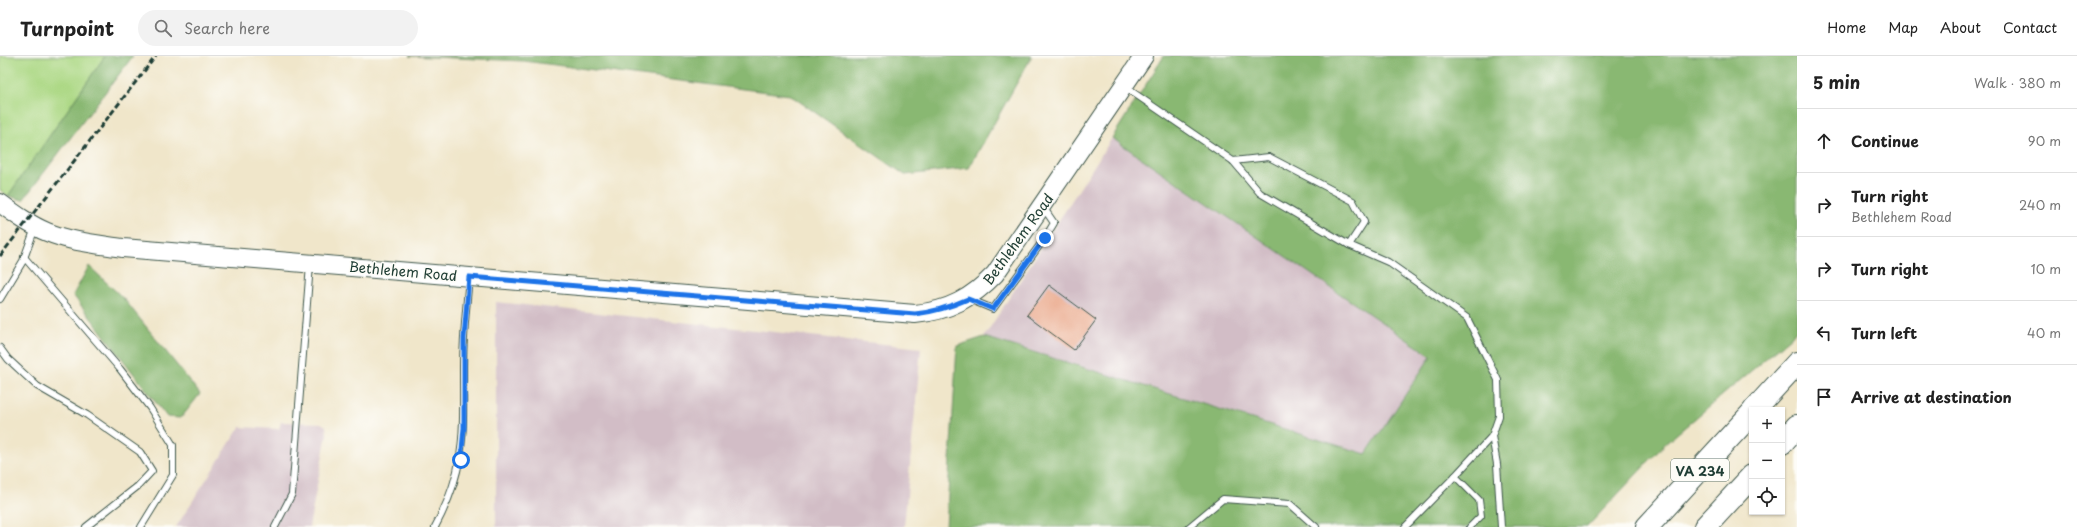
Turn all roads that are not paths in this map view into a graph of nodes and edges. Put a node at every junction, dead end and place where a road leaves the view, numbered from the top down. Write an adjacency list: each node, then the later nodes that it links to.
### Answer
1 (1144, 56): 2 (street, Bethlehem Road)
2 (1124, 86): 3 (lane); 5 (street, Bethlehem Road)
3 (1233, 160): 7 (lane); 7 (lane)
4 (0, 203): 6 (street, Bethlehem Road)
5 (1042, 206): 12 (street, Bethlehem Road); 12 (lane)
6 (36, 227): 8 (lane); 9 (street, Bethlehem Road)
7 (1349, 245): 18 (lane)
8 (24, 257): 11 (lane); 23 (lane)
9 (310, 263): 10 (street, Bethlehem Road); 24 (lane)
10 (469, 277): 12 (street, Bethlehem Road); 25 (lane)
11 (0, 299)
12 (968, 299)
13 (0, 348): 22 (lane)
14 (1797, 364): 15 (highway)
15 (1757, 407)
16 (1749, 416): 31 (highway, VA 234)
17 (1797, 426): 19 (highway)
18 (1492, 436): 20 (lane); 30 (lane)
19 (1785, 440)
20 (1455, 476): 28 (lane); 29 (lane)
21 (1749, 479): 32 (highway, VA 234)
22 (86, 527)
23 (141, 527)
24 (275, 527)
25 (435, 527)
26 (1189, 527): 27 (lane)
27 (1316, 527)
28 (1405, 527)
29 (1470, 527)
30 (1502, 527)
31 (1647, 527)
32 (1705, 527)

